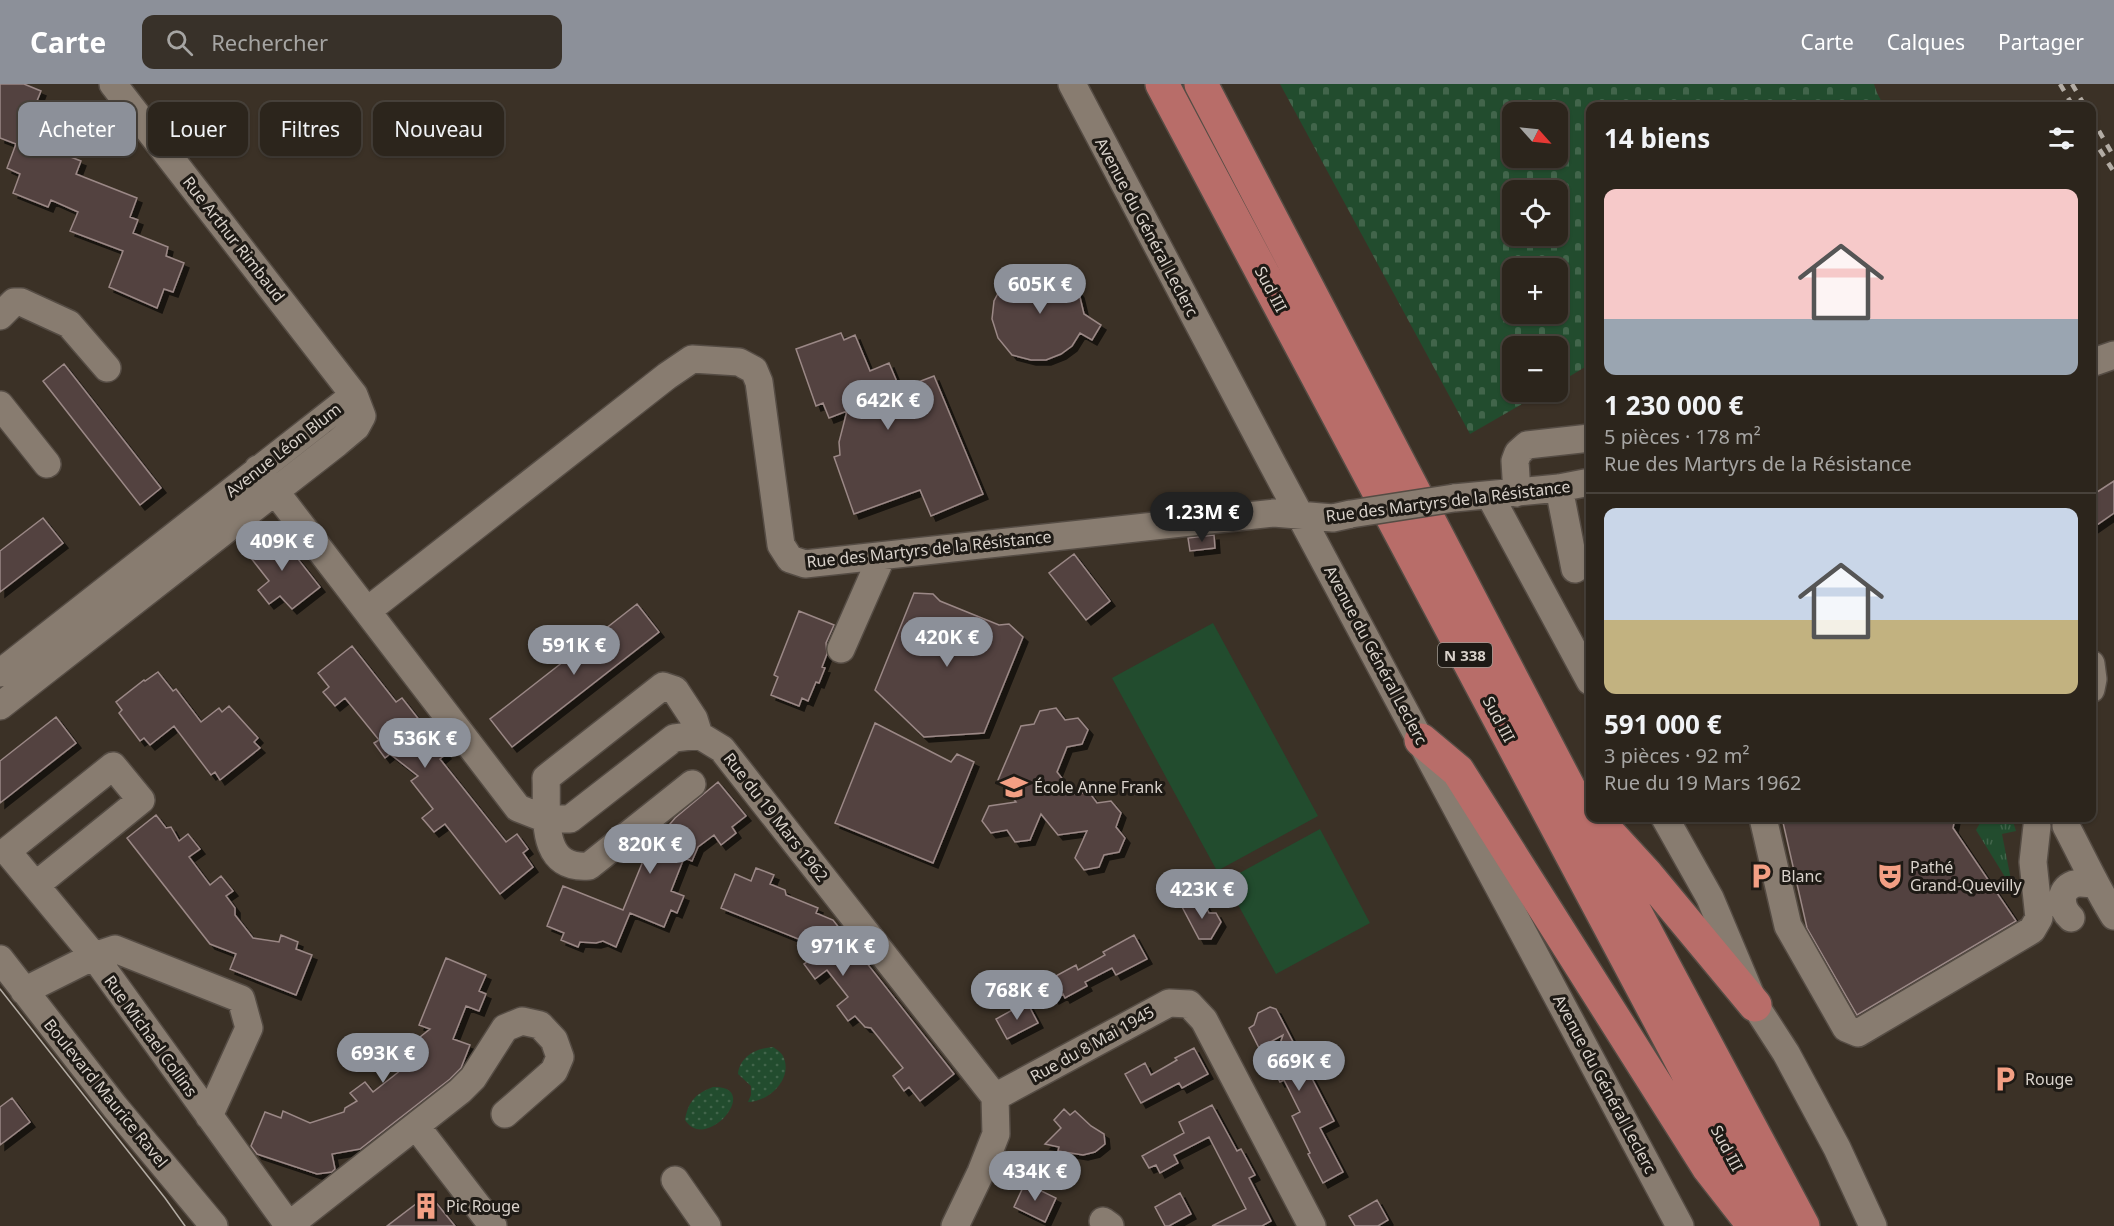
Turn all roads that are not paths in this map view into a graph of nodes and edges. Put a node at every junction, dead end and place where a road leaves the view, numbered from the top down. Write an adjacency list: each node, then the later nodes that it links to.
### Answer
1 (114, 84): 9 (street, Rue Arthur Rimbaud)
2 (1072, 84): 19 (street, Avenue du Général Leclerc)
3 (1162, 84): 60 (highway, Sud III / N 338)
4 (1201, 84): 30 (highway, Sud III / N 338)
5 (0, 316): 8 (street)
6 (2114, 355): 7 (street)
7 (2096, 361)
8 (107, 368)
9 (354, 395): 13 (street, Avenue Léon Blum); 16 (street, Avenue Léon Blum)
10 (0, 405): 12 (street)
11 (1586, 439): 17 (street)
12 (47, 464)
13 (258, 469): 16 (street); 24 (street, Avenue Léon Blum)
14 (1586, 483): 15 (street, Rue des Martyrs de la Résistance)
15 (1559, 488): 17 (street, Rue des Martyrs de la Résistance); 21 (street)
16 (276, 491): 22 (street); 26 (street, Avenue Léon Blum)
17 (1518, 493): 18 (street, Rue des Martyrs de la Résistance)
18 (1490, 496): 19 (street, Rue des Martyrs de la Résistance, bridge); 25 (street)
19 (1302, 516): 20 (street, Rue des Martyrs de la Résistance); 28 (street, Avenue du Général Leclerc)
20 (882, 555): 22 (street, Rue des Martyrs de la Résistance); 23 (street)
21 (1575, 569)
22 (367, 611): 31 (street)
23 (841, 649)
24 (0, 673)
25 (1586, 674)
26 (0, 706)
27 (699, 735): 31 (street); 31 (street); 47 (street, Rue du 19 Mars 1962)
28 (1421, 740): 58 (street, Avenue du Général Leclerc); 59 (highway)
29 (692, 784): 31 (street)
30 (1581, 804)
31 (546, 819)
32 (1590, 822): 61 (highway, Sud III / N 338)
33 (1598, 822): 46 (highway)
34 (1667, 822): 46 (street)
35 (1764, 822): 36 (street)
36 (2032, 822): 37 (street)
37 (2069, 822)
38 (2074, 822): 39 (street)
39 (2104, 882): 41 (street); 42 (street)
40 (36, 885): 40 (street, Rue Michael Collins); 43 (street, Rue Michael Collins)
41 (2114, 916)
42 (2071, 918)
43 (94, 956): 45 (street, Rue Michael Collins); 49 (street, Rue Michael Collins); 49 (street, Rue Michael Collins)
44 (0, 959): 45 (street, Boulevard Maurice Ravel)
45 (24, 991): 52 (street, Boulevard Maurice Ravel)
46 (1755, 1005): 62 (street)
47 (995, 1097): 56 (street); 57 (street, Rue du 8 Mai 1945)
48 (505, 1114): 50 (street, Rue Michael Collins)
49 (209, 1116): 53 (street, Rue Michael Collins)
50 (416, 1126): 53 (street, Rue Michael Collins); 54 (street)
51 (675, 1180): 55 (street)
52 (214, 1226)
53 (289, 1226)
54 (494, 1226)
55 (707, 1226)
56 (955, 1226)
57 (1312, 1226)
58 (1680, 1226)
59 (1754, 1226)
60 (1769, 1226)
61 (1803, 1226)
62 (1873, 1226)

